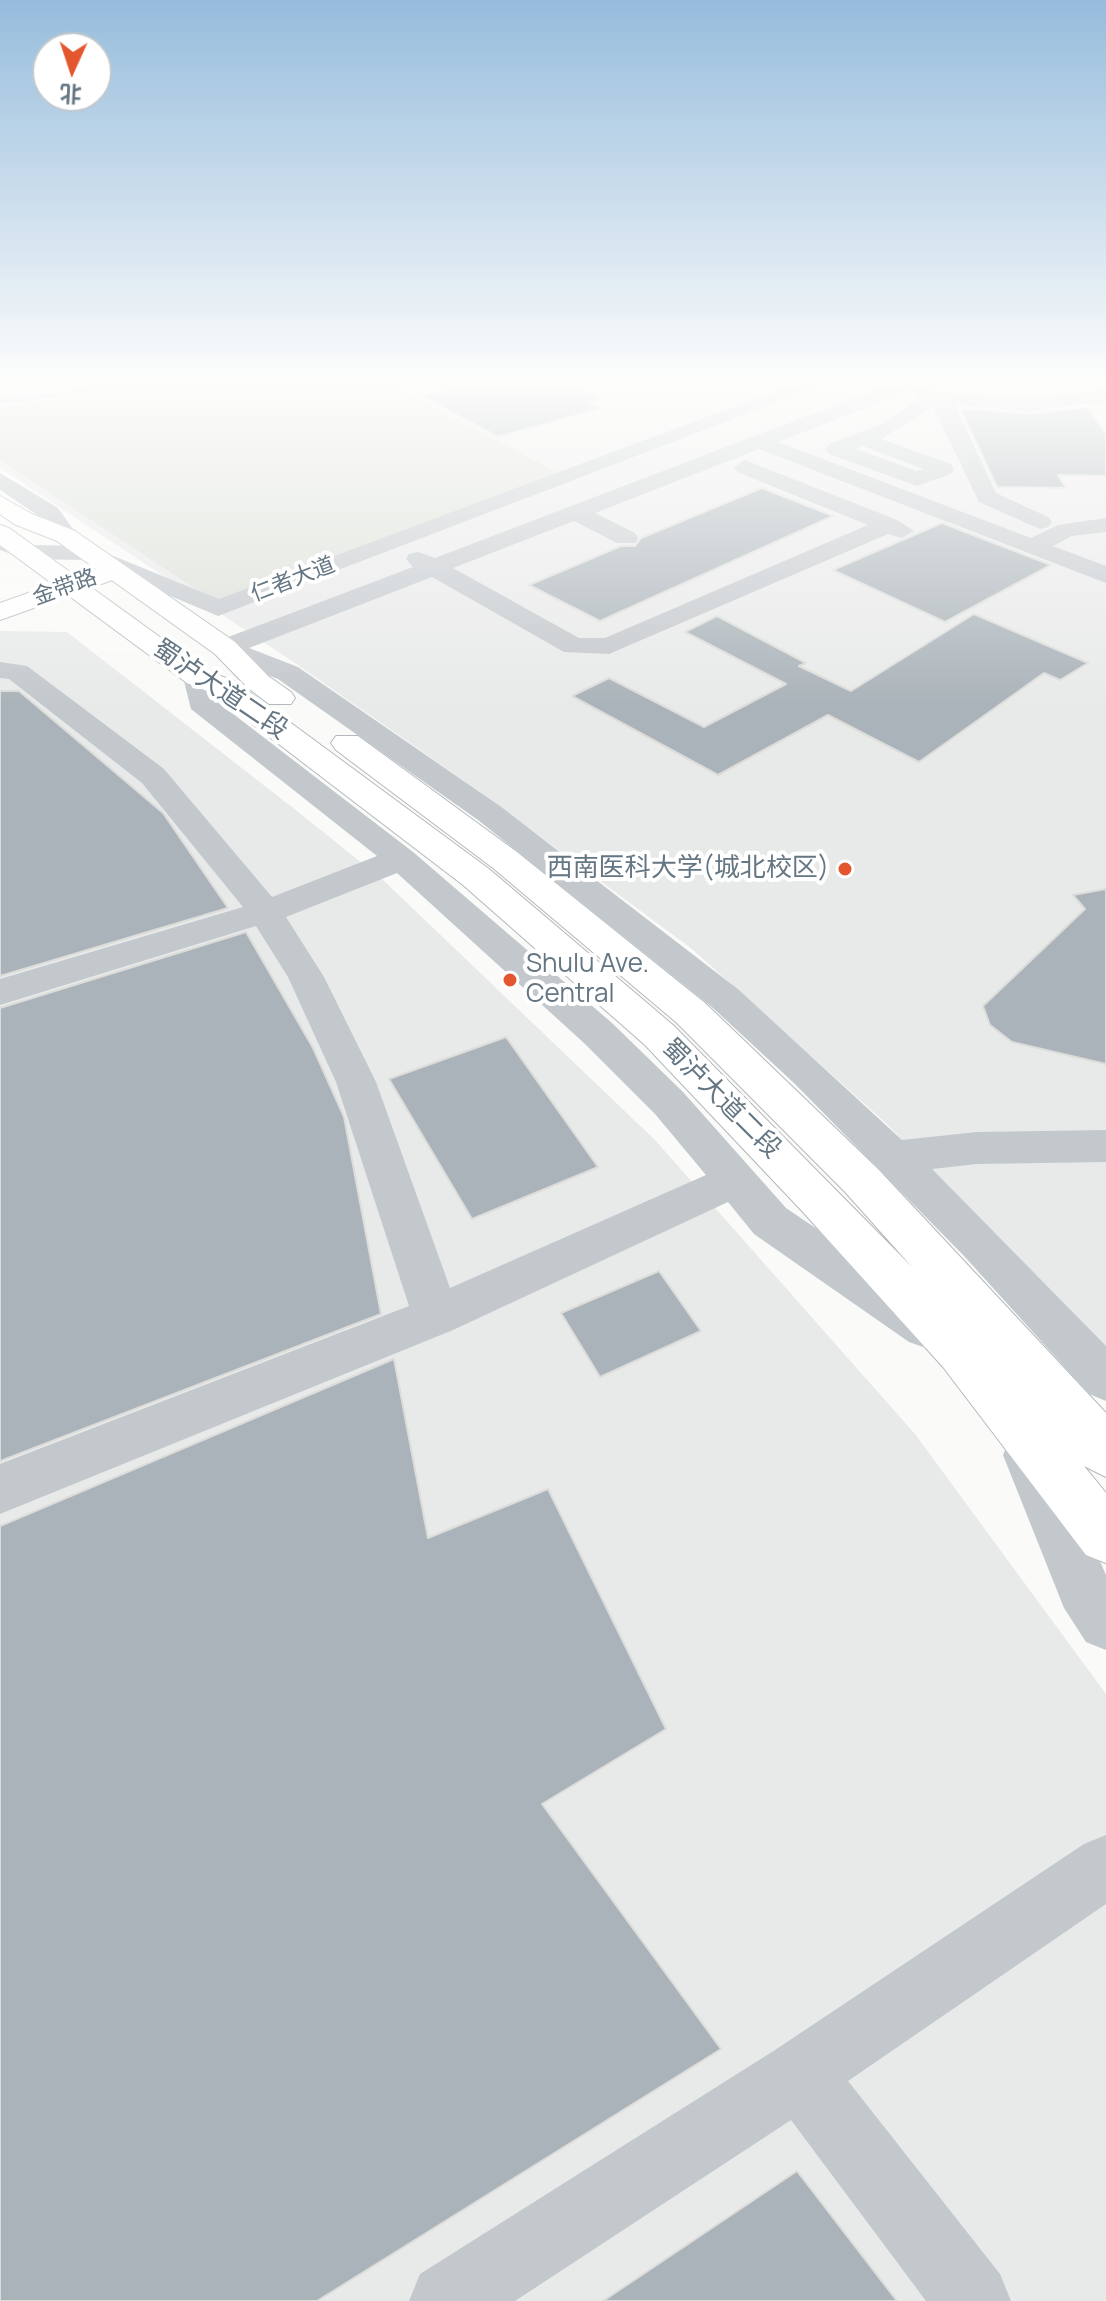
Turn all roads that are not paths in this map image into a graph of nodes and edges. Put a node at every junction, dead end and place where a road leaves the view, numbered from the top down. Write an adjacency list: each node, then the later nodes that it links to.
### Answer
1 (17, 491): 13 (street)
2 (530, 491): 16 (street, 仁者大道)
3 (632, 491): 8 (street, 仁者大道)
4 (803, 491): 20 (street)
5 (887, 491): 17 (street)
6 (985, 491): 11 (street)
7 (0, 503): 9 (main road, 蜀泸大道二段)
8 (576, 513): 14 (street); 20 (street, 仁者大道)
9 (12, 522): 13 (main road, 蜀泸大道二段)
10 (1106, 525): 11 (street)
11 (1063, 531): 17 (street)
12 (0, 533): 18 (main road, 蜀泸大道二段)
13 (66, 536): 19 (main road, 蜀泸大道二段)
14 (626, 538)
15 (0, 541): 18 (street)
16 (389, 544): 19 (street, 仁者大道); 20 (street)
17 (1032, 547): 22 (street)
18 (26, 552): 19 (street, 仁者大道); 23 (main road, 蜀泸大道二段)
19 (89, 553): 21 (main road, 蜀泸大道二段); 26 (street, 仁者大道)
20 (434, 567): 26 (street, 仁者大道)
21 (112, 571): 23 (main road, 金带路); 26 (main road, 蜀泸大道二段)
22 (1106, 575)
23 (61, 579): 24 (main road, 金带路); 25 (main road, 金带路); 27 (main road, 蜀泸大道二段)
24 (0, 589)
25 (0, 612)
26 (233, 642): 27 (main road); 33 (street); 39 (main road, 蜀泸大道二段)
27 (185, 668): 29 (street); 36 (main road, 蜀泸大道二段)
28 (0, 670): 30 (street)
29 (401, 859): 30 (street); 34 (street)
30 (265, 912): 31 (street); 35 (street)
31 (0, 992)
32 (1106, 1146): 33 (street)
33 (894, 1157): 37 (street)
34 (736, 1180): 35 (street); 36 (street)
35 (436, 1316): 40 (street)
36 (961, 1352): 38 (main road, 蜀泸大道二段)
37 (1106, 1379)
38 (1010, 1413): 41 (main road, 蜀泸大道二段); 42 (street)
39 (1106, 1452)
40 (0, 1489)
41 (1106, 1536)
42 (1106, 1622)
43 (1106, 1866): 44 (street)
44 (799, 2074): 45 (street); 46 (street)
45 (447, 2301)
46 (973, 2301)

